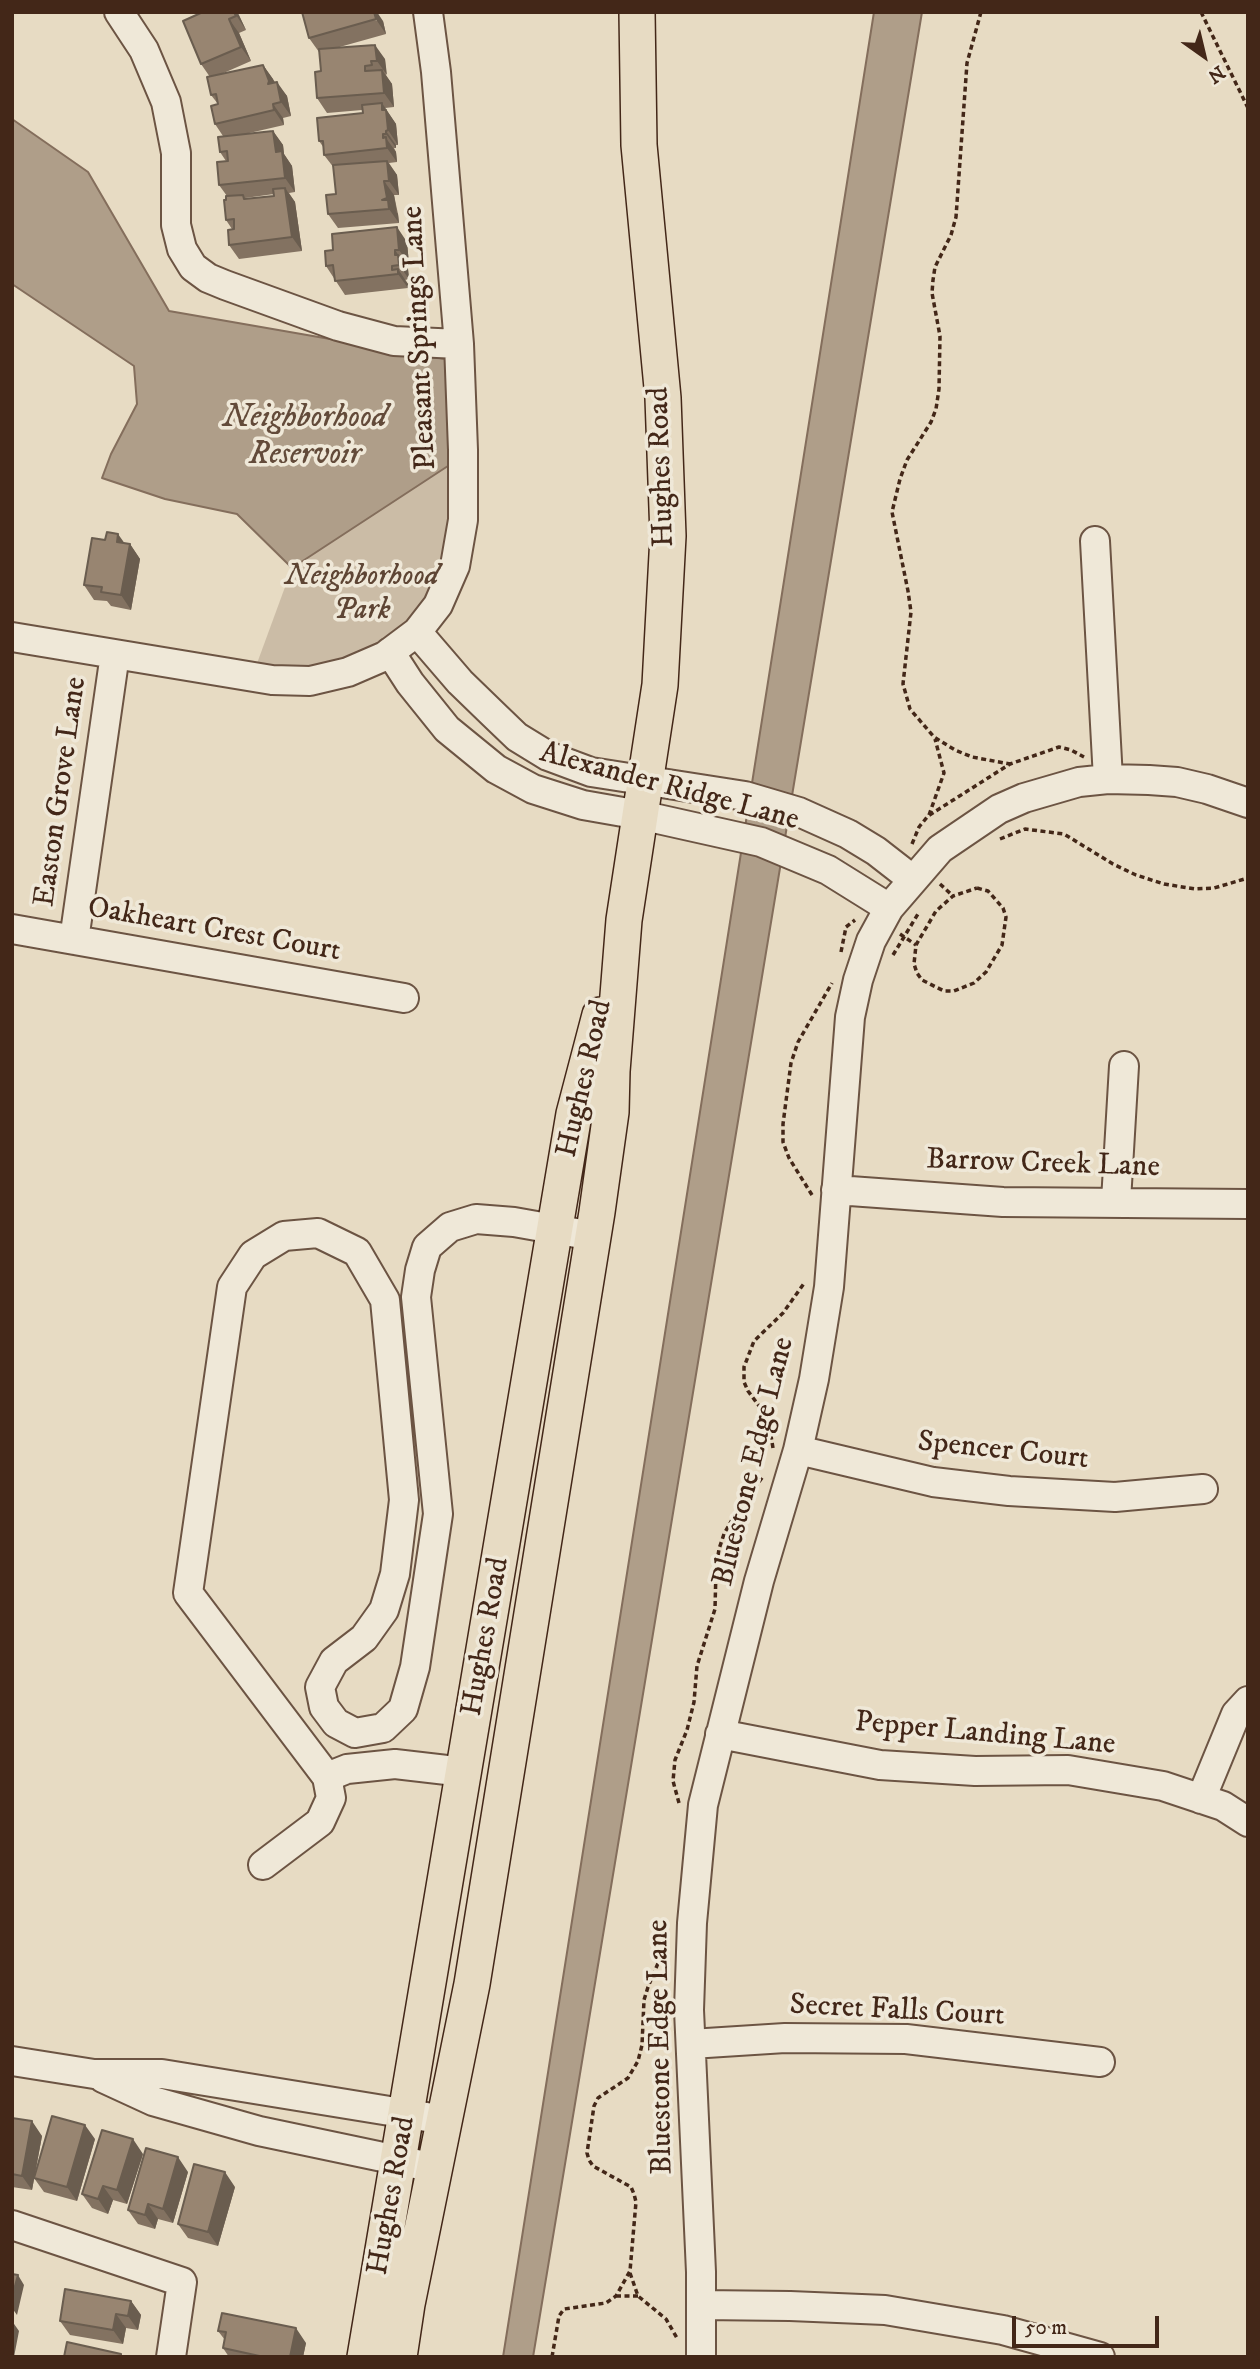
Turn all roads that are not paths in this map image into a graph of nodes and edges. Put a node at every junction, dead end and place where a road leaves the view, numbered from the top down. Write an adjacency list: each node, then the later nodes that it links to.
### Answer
1 (119, 12): 4 (street)
2 (428, 12): 4 (street, Pleasant Springs Lane)
3 (637, 12): 10 (main road, Hughes Road)
4 (459, 344): 7 (street, Pleasant Springs Lane)
5 (1096, 541): 9 (street)
6 (12, 637): 8 (street)
7 (404, 643): 8 (street); 10 (street, Alexander Ridge Lane); 12 (street, Alexander Ridge Lane)
8 (115, 654): 17 (street, Easton Grove Lane)
9 (1108, 779): 11 (street, Bluestone Edge Lane); 13 (street, Bluestone Edge Lane)
10 (644, 781): 12 (main road, Hughes Road); 13 (street, Alexander Ridge Lane)
11 (1248, 803)
12 (640, 815): 14 (street, Alexander Ridge Lane); 15 (main road, Hughes Road)
13 (923, 887): 14 (street, Bluestone Edge Lane)
14 (885, 915): 20 (street, Bluestone Edge Lane)
15 (624, 920): 23 (main road, Hughes Road); 24 (main road, Hughes Road)
16 (12, 929): 17 (street, Oakheart Crest Court)
17 (74, 940): 18 (street, Oakheart Crest Court)
18 (404, 998)
19 (1124, 1066): 21 (street)
20 (825, 1195): 21 (street, Barrow Creek Lane); 25 (street, Bluestone Edge Lane)
21 (1116, 1201): 22 (street, Barrow Creek Lane)
22 (1248, 1204)
23 (555, 1229): 24 (street); 29 (main road, Hughes Road); 30 (street)
24 (593, 1236): 39 (main road, Hughes Road)
25 (785, 1453): 26 (street, Spencer Court); 28 (street, Bluestone Edge Lane)
26 (1203, 1489)
27 (1248, 1701): 31 (street)
28 (720, 1734): 31 (street, Pepper Landing Lane); 34 (street, Bluestone Edge Lane)
29 (464, 1772): 30 (street); 38 (main road, Hughes Road)
30 (327, 1777): 33 (street)
31 (1201, 1799): 32 (street, Pepper Landing Lane)
32 (1248, 1822)
33 (263, 1865)
34 (691, 2044): 36 (street, Secret Falls Court); 43 (street, Bluestone Edge Lane)
35 (12, 2061): 37 (street)
36 (1100, 2062)
37 (94, 2074): 38 (street); 40 (street)
38 (407, 2113): 39 (street); 40 (main road, Hughes Road)
39 (445, 2120): 41 (main road, Hughes Road)
40 (399, 2161): 41 (street); 46 (main road, Hughes Road)
41 (435, 2168): 47 (main road, Hughes Road)
42 (12, 2225): 45 (street)
43 (701, 2305): 44 (street, Bluestone Edge Lane); 48 (street)
44 (690, 2352)
45 (171, 2357)
46 (365, 2357)
47 (399, 2357)
48 (1100, 2357)

